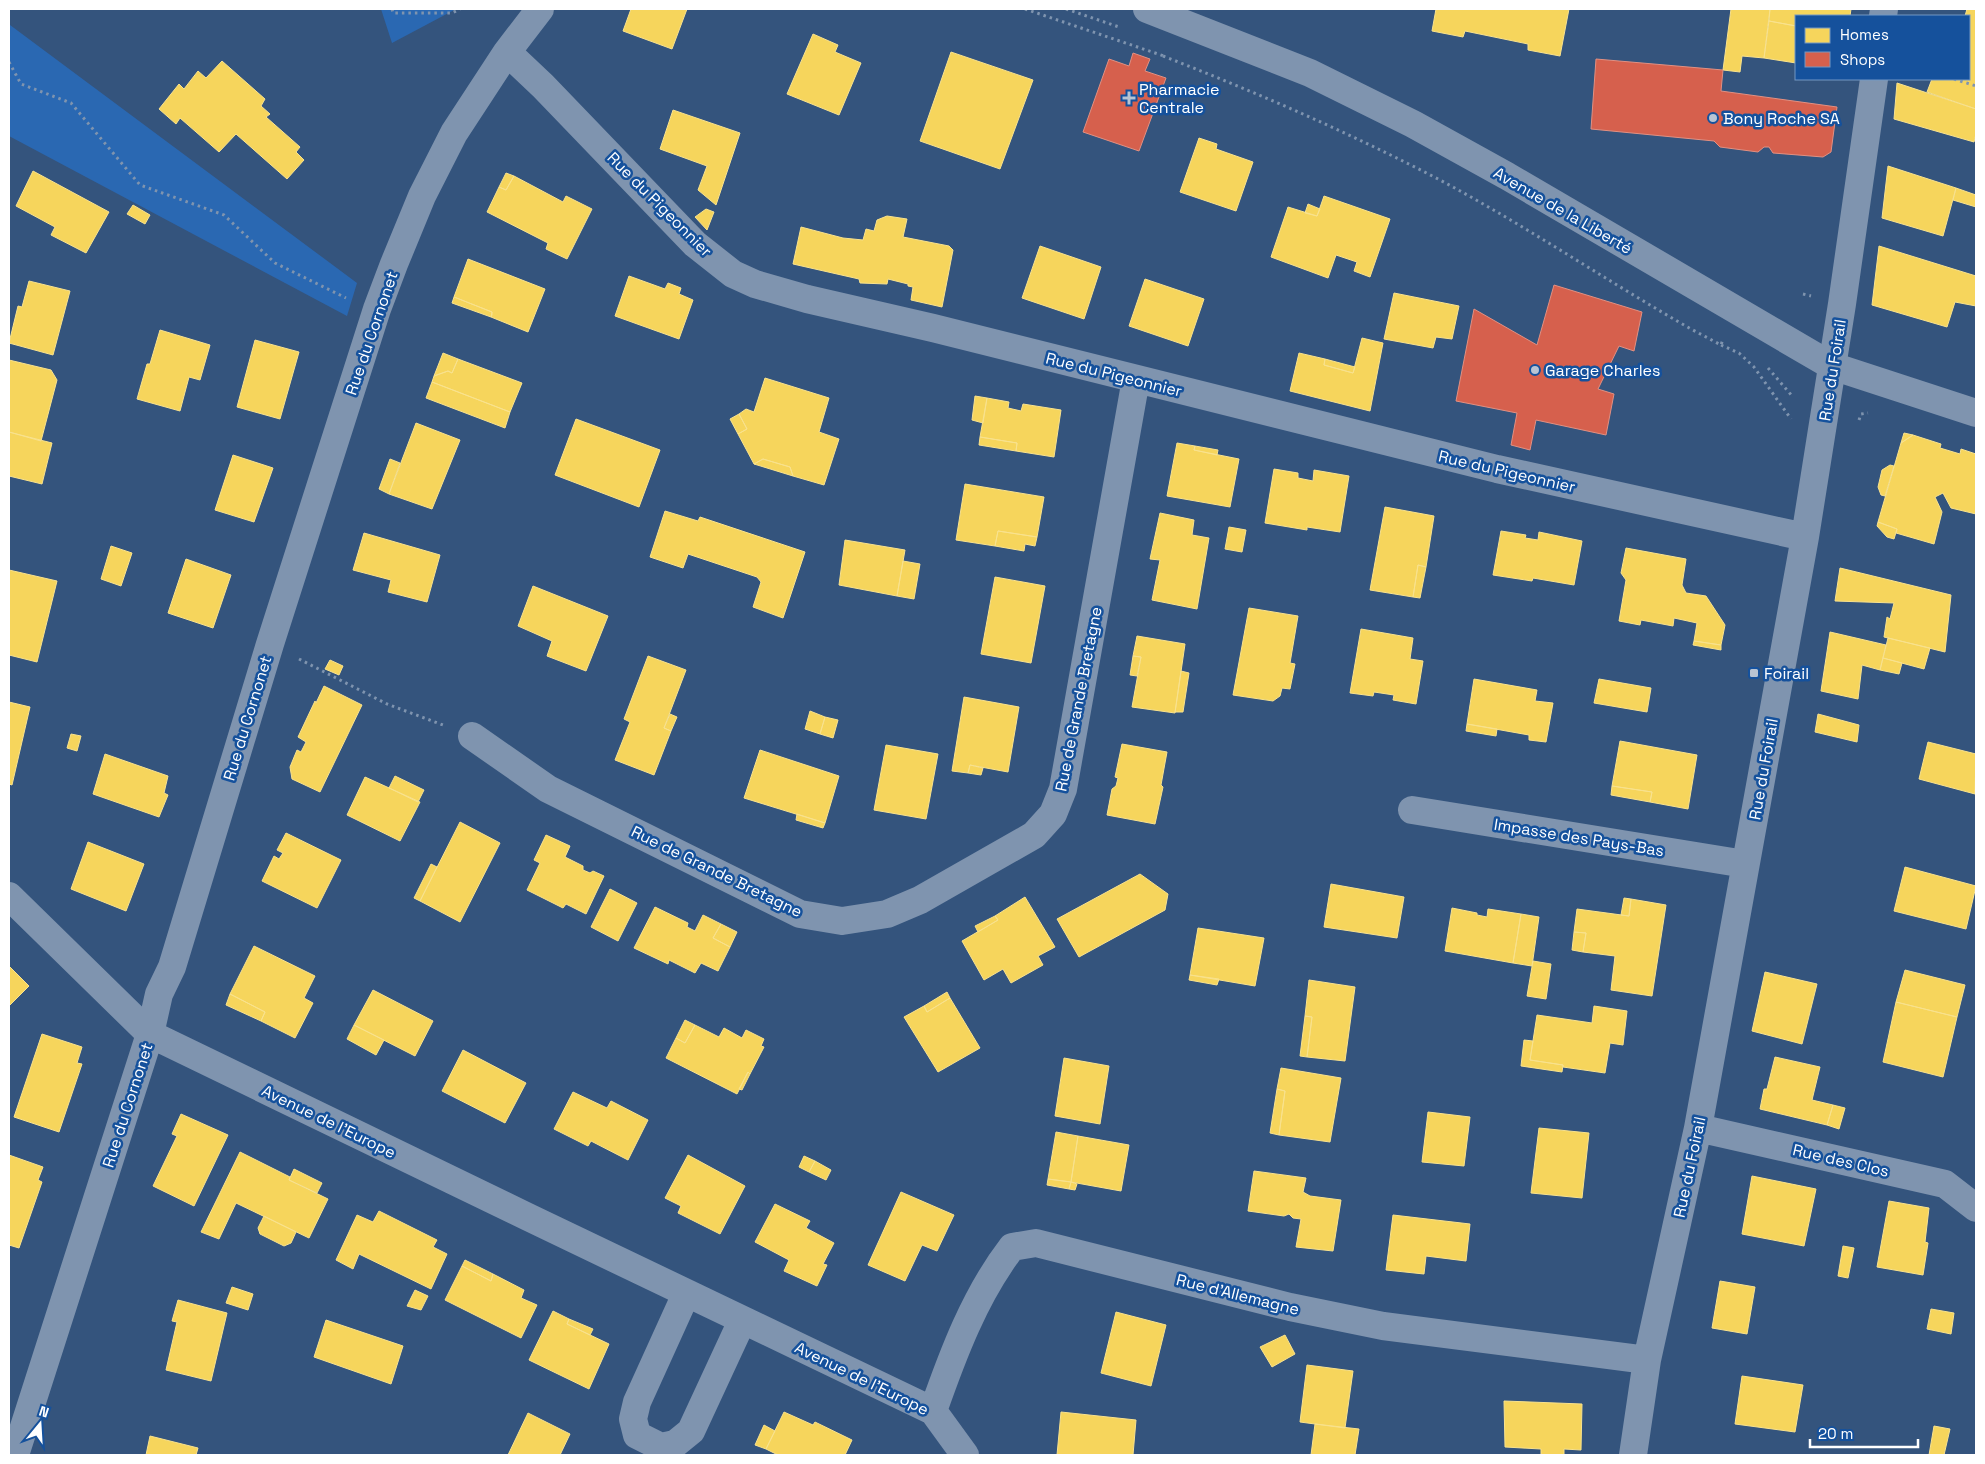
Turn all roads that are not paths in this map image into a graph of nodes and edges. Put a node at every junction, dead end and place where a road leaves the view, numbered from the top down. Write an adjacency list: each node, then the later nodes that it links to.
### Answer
1 (540, 9): 3 (street, Rue du Cornonet)
2 (1147, 9): 5 (street, Avenue de la Liberté)
3 (507, 52): 6 (street, Rue du Pigeonnier); 13 (street, Rue du Cornonet)
4 (1874, 80): 5 (street, Rue du Foirail)
5 (1832, 366): 7 (street, Avenue de la Liberté); 8 (street, Rue du Foirail)
6 (1136, 379): 8 (street, Rue du Pigeonnier); 9 (street, Rue de Grande Bretagne)
7 (1976, 413)
8 (1805, 537): 11 (street, Rue du Foirail)
9 (472, 736)
10 (1412, 810): 11 (street, Impasse des Pays-Bas)
11 (1745, 864): 14 (street, Rue du Foirail)
12 (9, 896): 13 (street, Avenue de l'Europe)
13 (150, 1034): 16 (street, Avenue de l'Europe); 20 (street, Rue du Cornonet)
14 (1698, 1128): 15 (street, Rue des Clos); 18 (street, Rue du Foirail)
15 (1976, 1208)
16 (686, 1294): 17 (street, Avenue de l'Europe); 17 (street)
17 (742, 1320): 19 (street, Avenue de l'Europe)
18 (1647, 1360): 19 (street, Rue d'Allemagne); 22 (street, Rue du Foirail)
19 (933, 1411): 21 (street, Avenue de l'Europe)
20 (15, 1455)
21 (965, 1455)
22 (1633, 1455)

